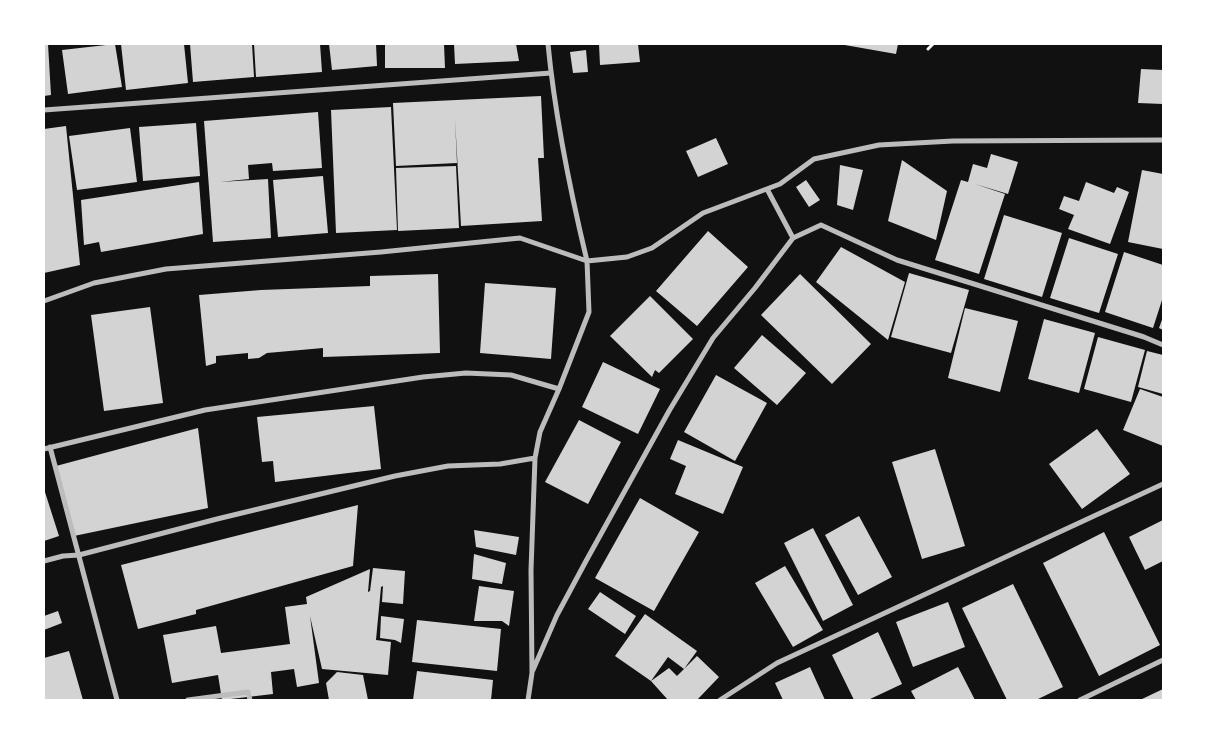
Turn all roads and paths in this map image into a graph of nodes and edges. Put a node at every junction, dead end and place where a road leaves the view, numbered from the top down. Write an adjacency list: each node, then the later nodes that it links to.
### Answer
1 (548, 44): 4 (street)
2 (933, 44): 3 (path)
3 (928, 49)
4 (551, 73): 5 (street); 9 (street)
5 (44, 110)
6 (1163, 140): 7 (street)
7 (766, 189): 8 (street); 9 (street)
8 (792, 238): 11 (street); 20 (street)
9 (587, 261): 10 (street); 12 (street)
10 (44, 301)
11 (1163, 345)
12 (559, 389): 13 (street); 15 (street)
13 (50, 447): 14 (street); 17 (street)
14 (44, 449)
15 (535, 458): 17 (street); 20 (street)
16 (1163, 484): 25 (street)
17 (79, 555): 18 (street); 21 (street)
18 (44, 561)
19 (1163, 660): 26 (street)
20 (532, 673): 24 (street)
21 (117, 700)
22 (188, 700): 23 (street)
23 (250, 700)
24 (528, 700)
25 (720, 700)
26 (1080, 700)

